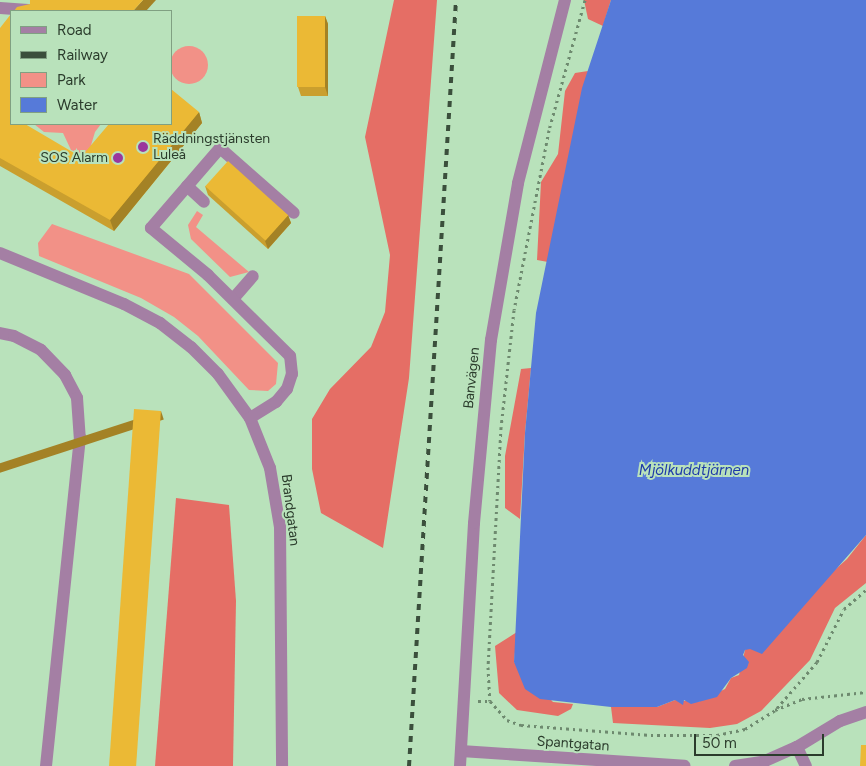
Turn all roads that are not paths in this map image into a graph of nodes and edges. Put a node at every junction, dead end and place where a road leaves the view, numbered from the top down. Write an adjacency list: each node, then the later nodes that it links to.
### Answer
1 (565, 0): 14 (street, Banvägen)
2 (0, 8): 3 (street)
3 (28, 10)
4 (187, 186): 5 (street); 6 (street); 9 (street)
5 (204, 202)
6 (294, 213)
7 (0, 253): 11 (street, Brandgatan)
8 (253, 276): 9 (street)
9 (233, 299): 11 (street)
10 (0, 333): 15 (street)
11 (250, 418): 16 (street, Brandgatan)
12 (866, 712): 13 (street)
13 (797, 747): 19 (street); 20 (street)
14 (461, 751): 17 (street, Banvägen); 18 (street, Spantgatan)
15 (46, 766)
16 (282, 766)
17 (460, 766)
18 (684, 766)
19 (735, 766)
20 (806, 766)

